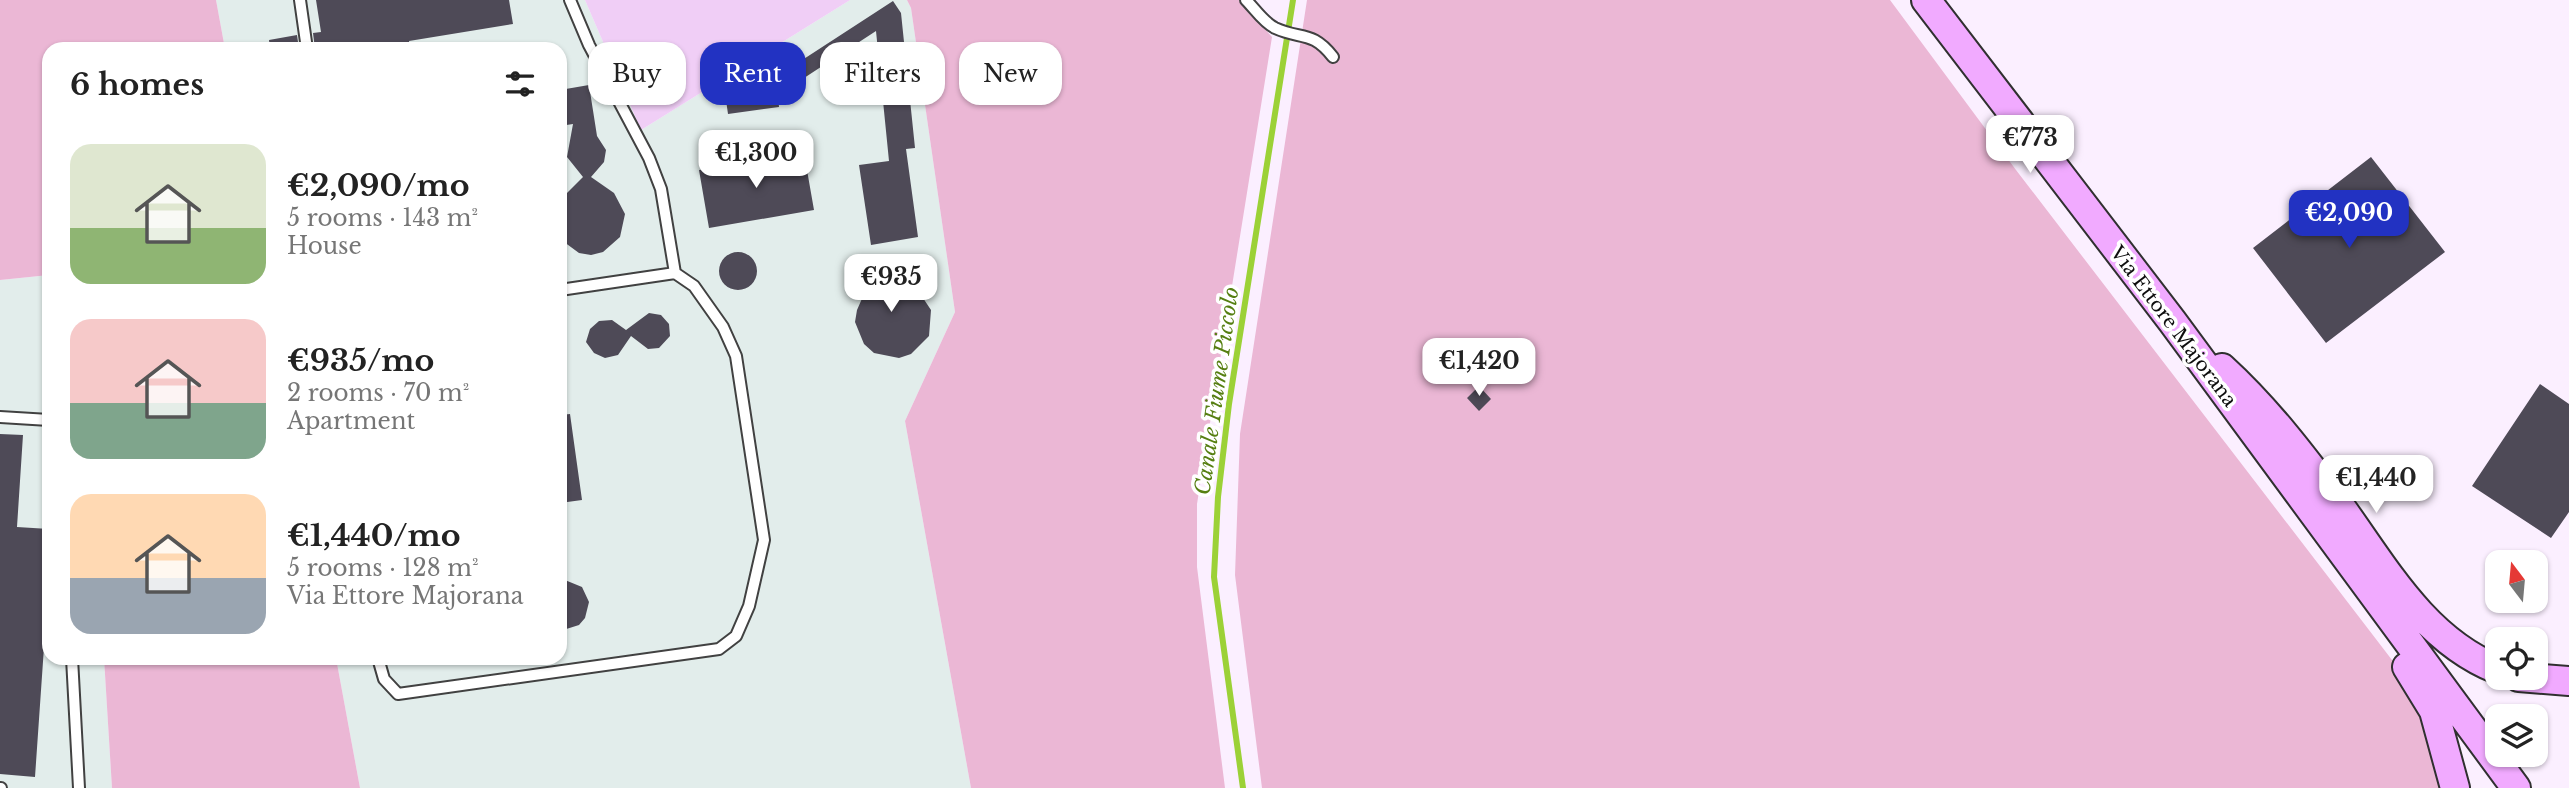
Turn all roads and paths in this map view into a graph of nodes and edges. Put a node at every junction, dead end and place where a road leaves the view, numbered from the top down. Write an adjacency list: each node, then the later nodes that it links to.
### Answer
1 (299, 0): 5 (lane)
2 (570, 0): 7 (lane)
3 (1246, 0): 6 (lane)
4 (1926, 0): 9 (main road, Via Ettore Majorana)
5 (306, 42)
6 (1333, 57)
7 (675, 272): 8 (lane); 14 (lane)
8 (567, 289)
9 (2172, 321): 12 (main road); 18 (main road); 19 (main road, Via Ettore Majorana)
10 (0, 417): 11 (lane)
11 (42, 420)
12 (2485, 664)
13 (72, 665): 17 (lane)
14 (381, 665)
15 (2548, 679): 16 (main road)
16 (2569, 681)
17 (79, 788)
18 (2455, 788)
19 (2516, 788)

